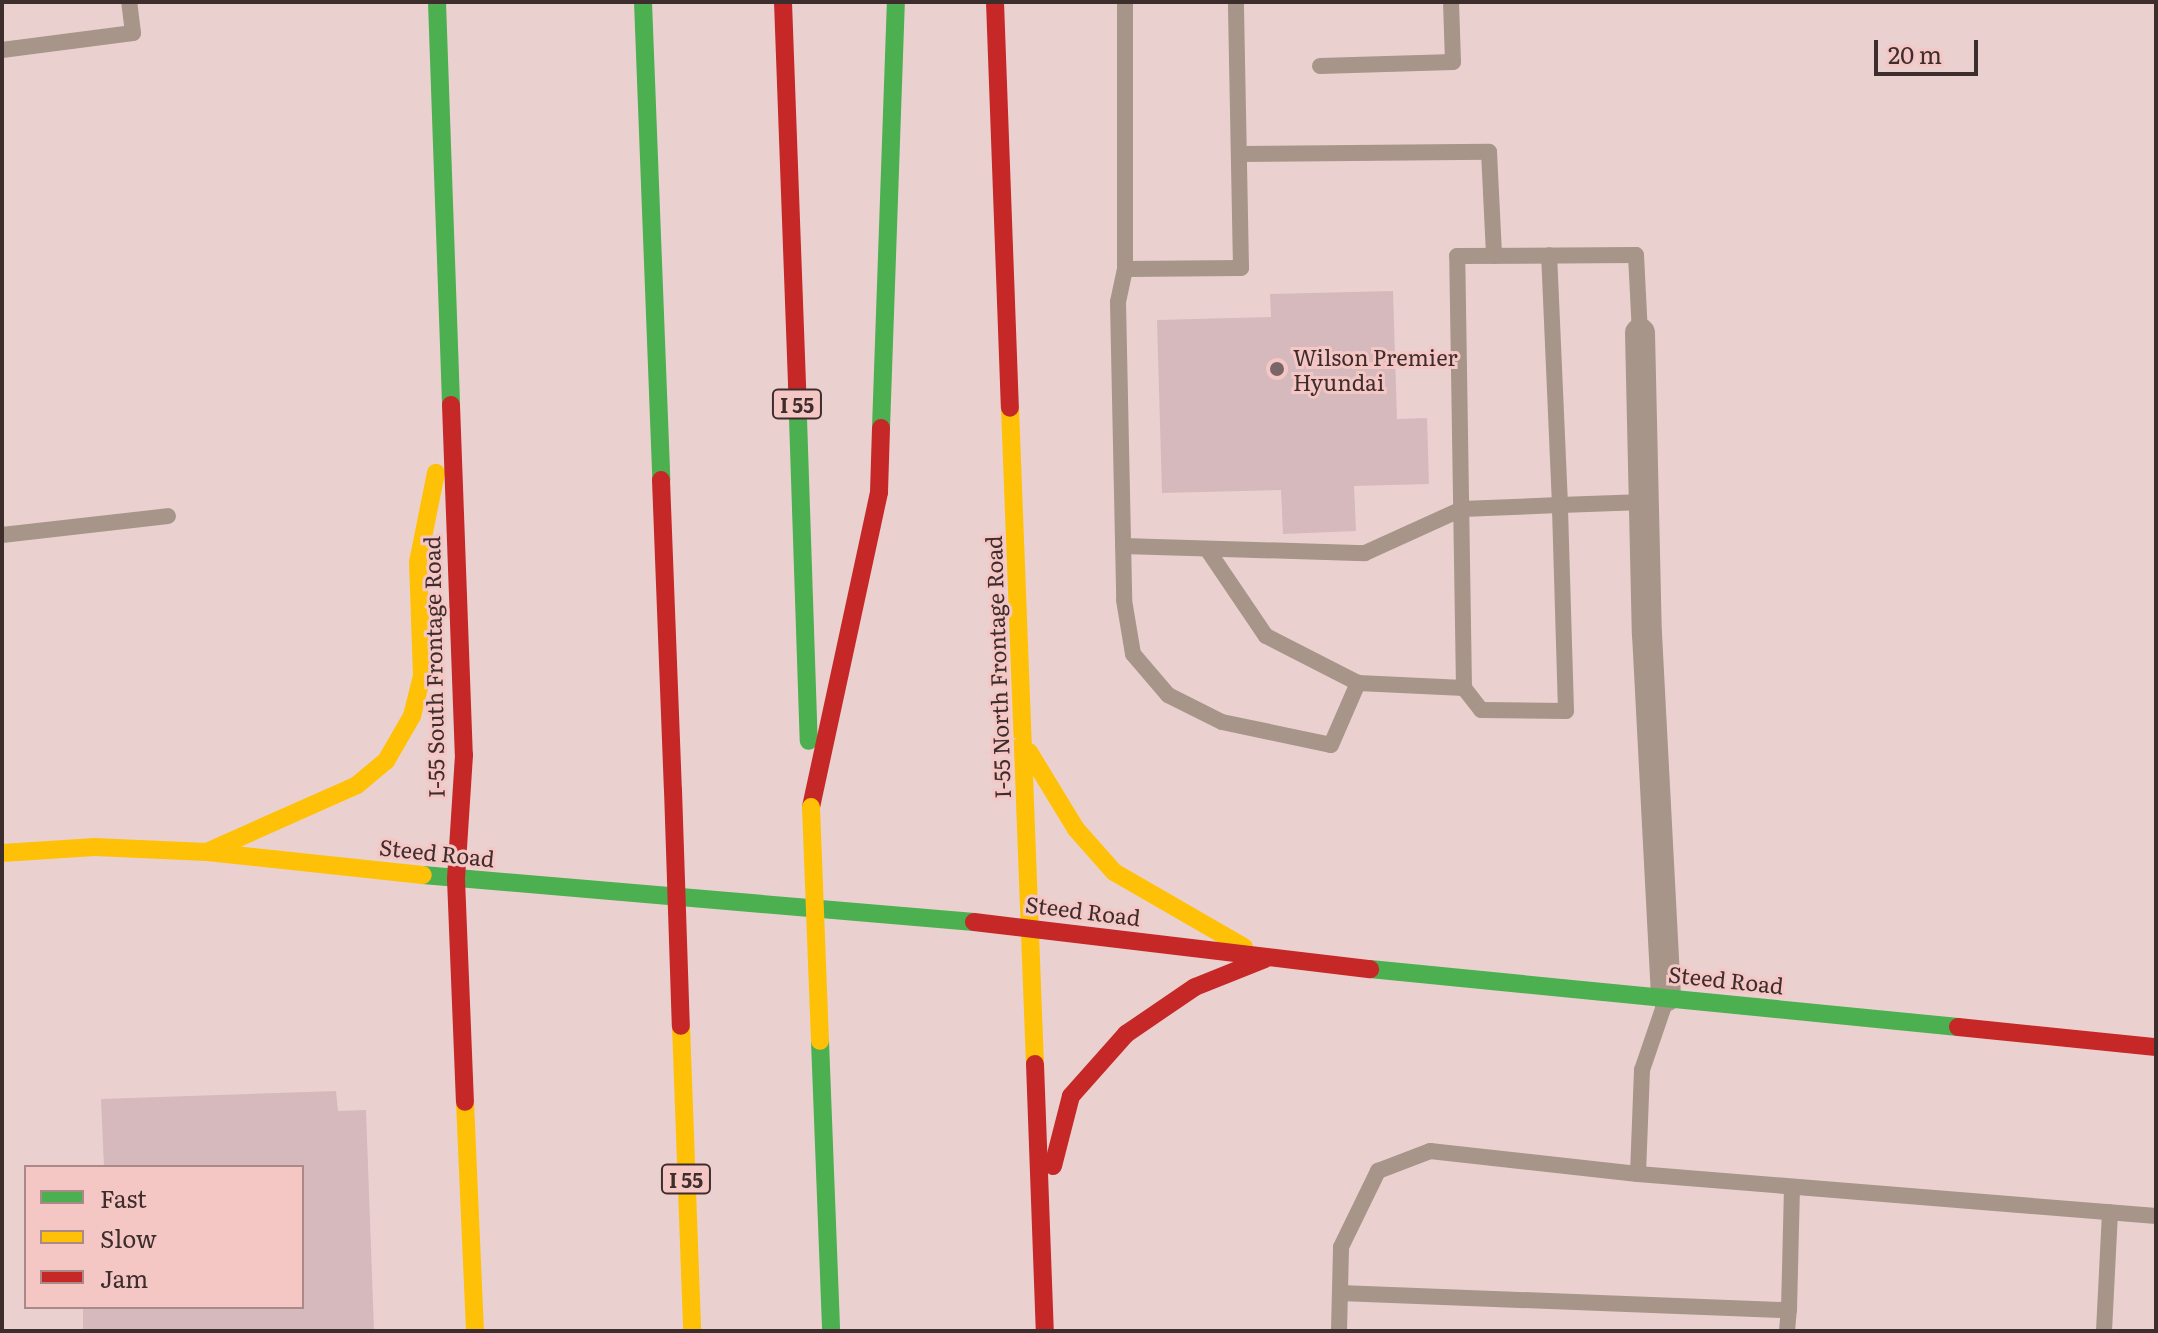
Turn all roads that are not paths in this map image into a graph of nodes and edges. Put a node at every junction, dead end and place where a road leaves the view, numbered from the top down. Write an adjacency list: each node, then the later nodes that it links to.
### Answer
1 (129, 2): 10 (lane)
2 (437, 2): 17 (main road, I-55 South Frontage Road)
3 (643, 2): 44 (main road, I 55, bridge)
4 (783, 2): 28 (main road, I 55)
5 (896, 2): 28 (main road)
6 (995, 2): 27 (main road, I-55 North Frontage Road)
7 (1125, 2): 15 (lane)
8 (1236, 2): 12 (lane)
9 (1451, 2): 11 (lane)
10 (2, 50)
11 (1320, 66)
12 (1239, 154): 14 (lane); 15 (lane)
13 (1549, 255): 14 (lane); 16 (lane); 19 (lane)
14 (1494, 256): 20 (lane)
15 (1125, 269): 23 (lane)
16 (1640, 333): 18 (street)
17 (449, 409): 29 (main road); 31 (main road, I-55 South Frontage Road)
18 (1644, 502): 19 (lane); 34 (street)
19 (1560, 505): 20 (lane); 26 (lane)
20 (1462, 509): 24 (lane); 26 (lane)
21 (168, 516): 22 (lane)
22 (2, 535)
23 (1123, 546): 24 (lane); 25 (lane)
24 (1207, 549): 25 (lane)
25 (1358, 683): 26 (lane)
26 (1464, 688)
27 (1025, 741): 32 (main road, I-55 North Frontage Road); 33 (main road)
28 (811, 807): 45 (main road, I 55, bridge)
29 (207, 852): 30 (main road, Steed Road); 31 (main road, Steed Road)
30 (2, 853)
31 (456, 879): 32 (main road, Steed Road); 43 (main road, I-55 South Frontage Road)
32 (1029, 927): 33 (main road, Steed Road); 39 (main road, I-55 North Frontage Road)
33 (1266, 959): 34 (main road, Steed Road); 39 (main road)
34 (1666, 997): 35 (main road, Steed Road); 36 (lane)
35 (2156, 1047)
36 (1638, 1174): 37 (lane); 41 (lane)
37 (1792, 1187): 38 (lane); 42 (lane)
38 (2110, 1212): 40 (lane); 49 (lane)
39 (1041, 1215): 46 (main road, I-55 North Frontage Road)
40 (2156, 1216)
41 (1340, 1293): 42 (lane); 47 (lane)
42 (1789, 1310): 48 (lane)
43 (475, 1331)
44 (692, 1331)
45 (831, 1331)
46 (1045, 1331)
47 (1339, 1331)
48 (1787, 1331)
49 (2104, 1331)

